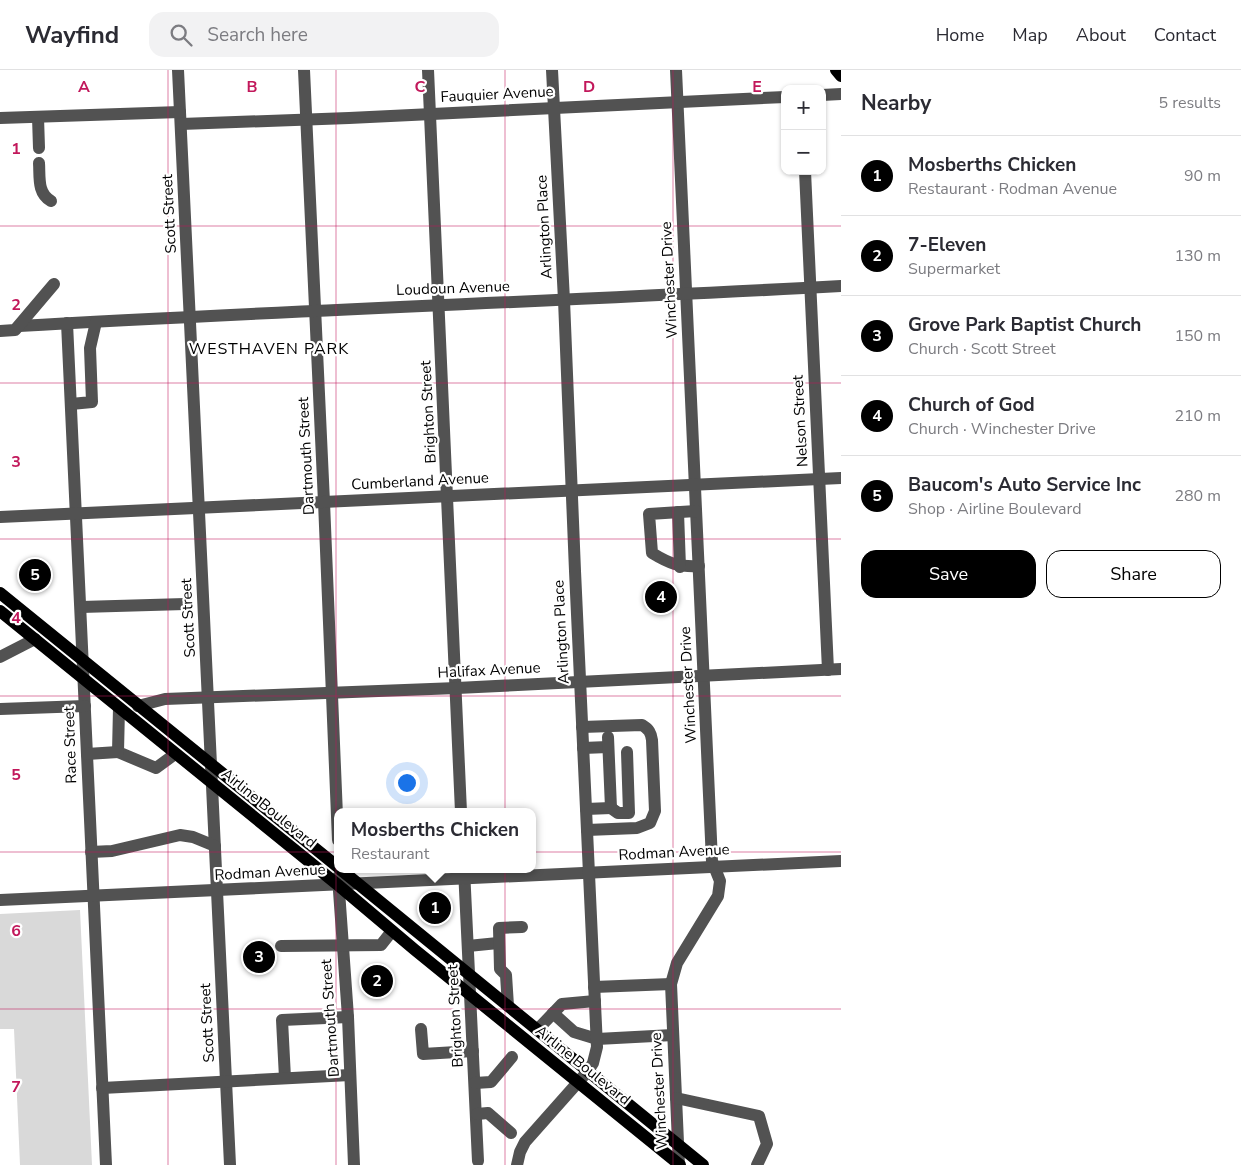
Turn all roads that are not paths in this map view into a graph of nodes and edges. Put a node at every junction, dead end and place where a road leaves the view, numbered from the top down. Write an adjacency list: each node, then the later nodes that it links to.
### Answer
1 (178, 70): 16 (street, Scott Street)
2 (304, 70): 17 (street, Dartmouth Street)
3 (428, 70): 13 (street, Brighton Street)
4 (552, 70): 12 (street, Arlington Place)
5 (676, 70): 11 (street, Winchester Drive)
6 (836, 70): 7 (main road)
7 (841, 76)
8 (841, 94): 9 (street)
9 (826, 95)
10 (781, 97): 11 (street, Fauquier Avenue)
11 (677, 102): 12 (street, Fauquier Avenue); 25 (street, Winchester Drive)
12 (554, 108): 13 (street, Fauquier Avenue); 26 (street, Arlington Place)
13 (430, 114): 17 (street, Fauquier Avenue); 27 (street, Brighton Street)
14 (38, 117): 15 (street, Fauquier Avenue); 16 (street, Fauquier Avenue); 18 (street)
15 (0, 118)
16 (180, 118): 17 (street, Fauquier Avenue); 29 (street, Scott Street)
17 (306, 120): 28 (street, Dartmouth Street)
18 (39, 148)
19 (39, 163): 21 (street)
20 (805, 175): 24 (street, Nelson Street)
21 (51, 201)
22 (54, 284): 32 (street)
23 (841, 286): 24 (street, Loudoun Avenue)
24 (810, 288): 25 (street, Loudoun Avenue); 40 (street, Nelson Street)
25 (686, 293): 26 (street, Loudoun Avenue); 41 (street, Winchester Drive)
26 (564, 300): 27 (street, Loudoun Avenue); 42 (street, Arlington Place)
27 (439, 305): 28 (street, Loudoun Avenue); 43 (street, Brighton Street)
28 (315, 310): 29 (street, Loudoun Avenue); 44 (street, Dartmouth Street)
29 (190, 317): 30 (street, Loudoun Avenue); 45 (street, Scott Street)
30 (96, 322): 31 (street, Loudoun Avenue); 34 (street)
31 (67, 323): 32 (street, Loudoun Avenue); 35 (street, Race Street)
32 (19, 326): 33 (street, Loudoun Avenue)
33 (0, 331)
34 (90, 348): 35 (street); 36 (street)
35 (68, 350): 37 (street, Race Street)
36 (91, 373): 37 (street); 38 (street)
37 (69, 374): 38 (street, Race Street)
38 (71, 404): 48 (street, Race Street)
39 (841, 478): 40 (street, Cumberland Avenue)
40 (819, 479): 41 (street, Cumberland Avenue); 60 (street, Nelson Street)
41 (695, 485): 42 (street, Cumberland Avenue); 46 (street, Winchester Drive)
42 (572, 490): 43 (street, Cumberland Avenue); 63 (street, Arlington Place)
43 (448, 496): 44 (street, Cumberland Avenue); 64 (street, Brighton Street)
44 (324, 502): 45 (street, Cumberland Avenue); 65 (street, Dartmouth Street)
45 (200, 508): 48 (street, Cumberland Avenue); 66 (street, Scott Street)
46 (696, 511): 47 (street); 50 (street, Winchester Drive)
47 (678, 512): 51 (street); 51 (street)
48 (76, 513): 49 (street, Cumberland Avenue); 54 (street, Race Street)
49 (0, 517)
50 (699, 566): 51 (street); 61 (street, Winchester Drive)
51 (680, 567)
52 (0, 593): 58 (main road, Airline Boulevard)
53 (184, 604): 54 (street)
54 (81, 607): 58 (street, Race Street)
55 (0, 611): 56 (main road, Airline Boulevard)
56 (35, 639): 57 (street); 62 (main road, Airline Boulevard)
57 (0, 657)
58 (83, 660): 62 (street, Race Street); 68 (main road, Airline Boulevard)
59 (841, 669): 60 (street, Halifax Avenue)
60 (828, 670): 61 (street, Halifax Avenue)
61 (704, 676): 63 (street, Halifax Avenue); 88 (street, Winchester Drive)
62 (84, 679): 67 (street, Race Street); 69 (main road, Airline Boulevard)
63 (580, 682): 64 (street, Halifax Avenue); 71 (street, Arlington Place)
64 (457, 688): 65 (street, Halifax Avenue); 80 (street, Brighton Street)
65 (332, 693): 66 (street, Halifax Avenue); 79 (street, Dartmouth Street)
66 (208, 697): 68 (street, Halifax Avenue); 77 (street, Scott Street)
67 (85, 706): 70 (street); 75 (street, Race Street)
68 (138, 706): 77 (main road, Airline Boulevard)
69 (119, 708): 73 (street); 76 (main road, Airline Boulevard)
70 (0, 709)
71 (582, 727): 72 (street, Arlington Place); 83 (street)
72 (583, 748): 81 (street); 82 (street, Arlington Place)
73 (118, 752): 75 (street); 76 (street)
74 (627, 752): 81 (street)
75 (87, 754): 85 (street, Race Street)
76 (175, 754): 78 (main road, Airline Boulevard)
77 (212, 766): 78 (street, Scott Street); 87 (main road, Airline Boulevard)
78 (213, 784): 84 (street, Scott Street); 95 (main road, Airline Boulevard)
79 (337, 808)
80 (462, 808)
81 (611, 808): 82 (street)
82 (586, 809): 83 (street, Arlington Place)
83 (587, 830): 91 (street, Arlington Place)
84 (215, 846): 85 (street); 96 (street, Scott Street)
85 (91, 852): 97 (street, Race Street)
86 (841, 861): 88 (street, Rodman Avenue)
87 (334, 865)
88 (714, 867): 91 (street, Rodman Avenue); 106 (street, Winchester Drive)
89 (339, 873): 95 (street, Dartmouth Street)
90 (344, 873): 94 (main road, Airline Boulevard)
91 (589, 873): 92 (street, Rodman Avenue); 107 (street, Arlington Place)
92 (464, 874): 93 (street, Rodman Avenue); 104 (street, Brighton Street)
93 (409, 875): 94 (street, Rodman Avenue)
94 (358, 884): 95 (street, Rodman Avenue); 105 (main road, Airline Boulevard)
95 (338, 885): 96 (street, Rodman Avenue); 100 (main road, Airline Boulevard); 102 (street, Dartmouth Street)
96 (217, 890): 97 (street, Rodman Avenue); 122 (street, Scott Street)
97 (93, 896): 98 (street, Rodman Avenue); 125 (street, Race Street)
98 (0, 900)
99 (522, 928): 101 (street)
100 (392, 931): 102 (street); 108 (main road, Airline Boulevard)
101 (498, 943): 104 (street); 110 (street)
102 (342, 945): 103 (street); 112 (street, Dartmouth Street)
103 (281, 946)
104 (468, 946): 105 (street, Brighton Street)
105 (469, 975): 108 (street, Brighton Street); 110 (main road, Airline Boulevard)
106 (671, 984): 107 (street); 115 (street, Winchester Drive)
107 (594, 987): 109 (street, Arlington Place)
108 (470, 994): 117 (street, Brighton Street); 123 (main road, Airline Boulevard)
109 (595, 1001): 111 (street); 116 (street, Arlington Place)
110 (508, 1006): 114 (main road, Airline Boulevard)
111 (553, 1013): 114 (street); 116 (street)
112 (348, 1017): 120 (street, Dartmouth Street); 121 (street)
113 (421, 1029): 117 (street)
114 (537, 1030): 119 (main road, Airline Boulevard)
115 (673, 1035): 116 (street); 126 (street, Winchester Drive)
116 (596, 1039): 119 (street, Arlington Place)
117 (473, 1051): 124 (street, Brighton Street)
118 (512, 1057): 124 (street)
119 (588, 1071): 123 (street, Arlington Place); 129 (main road, Airline Boulevard)
120 (350, 1075): 121 (street); 133 (street, Dartmouth Street)
121 (285, 1078): 122 (street)
122 (226, 1080): 125 (street); 132 (street, Scott Street)
123 (578, 1082): 134 (street, Arlington Place); 135 (main road, Airline Boulevard)
124 (475, 1083): 127 (street, Brighton Street)
125 (102, 1088): 131 (street, Race Street)
126 (676, 1098): 129 (street, Winchester Drive); 137 (street)
127 (477, 1114): 128 (street); 130 (street, Brighton Street)
128 (511, 1133)
129 (678, 1145): 135 (street, Winchester Drive); 136 (main road, Airline Boulevard)
130 (478, 1161)
131 (106, 1165)
132 (230, 1165)
133 (354, 1165)
134 (518, 1165)
135 (679, 1165)
136 (704, 1165)
137 (757, 1165)

